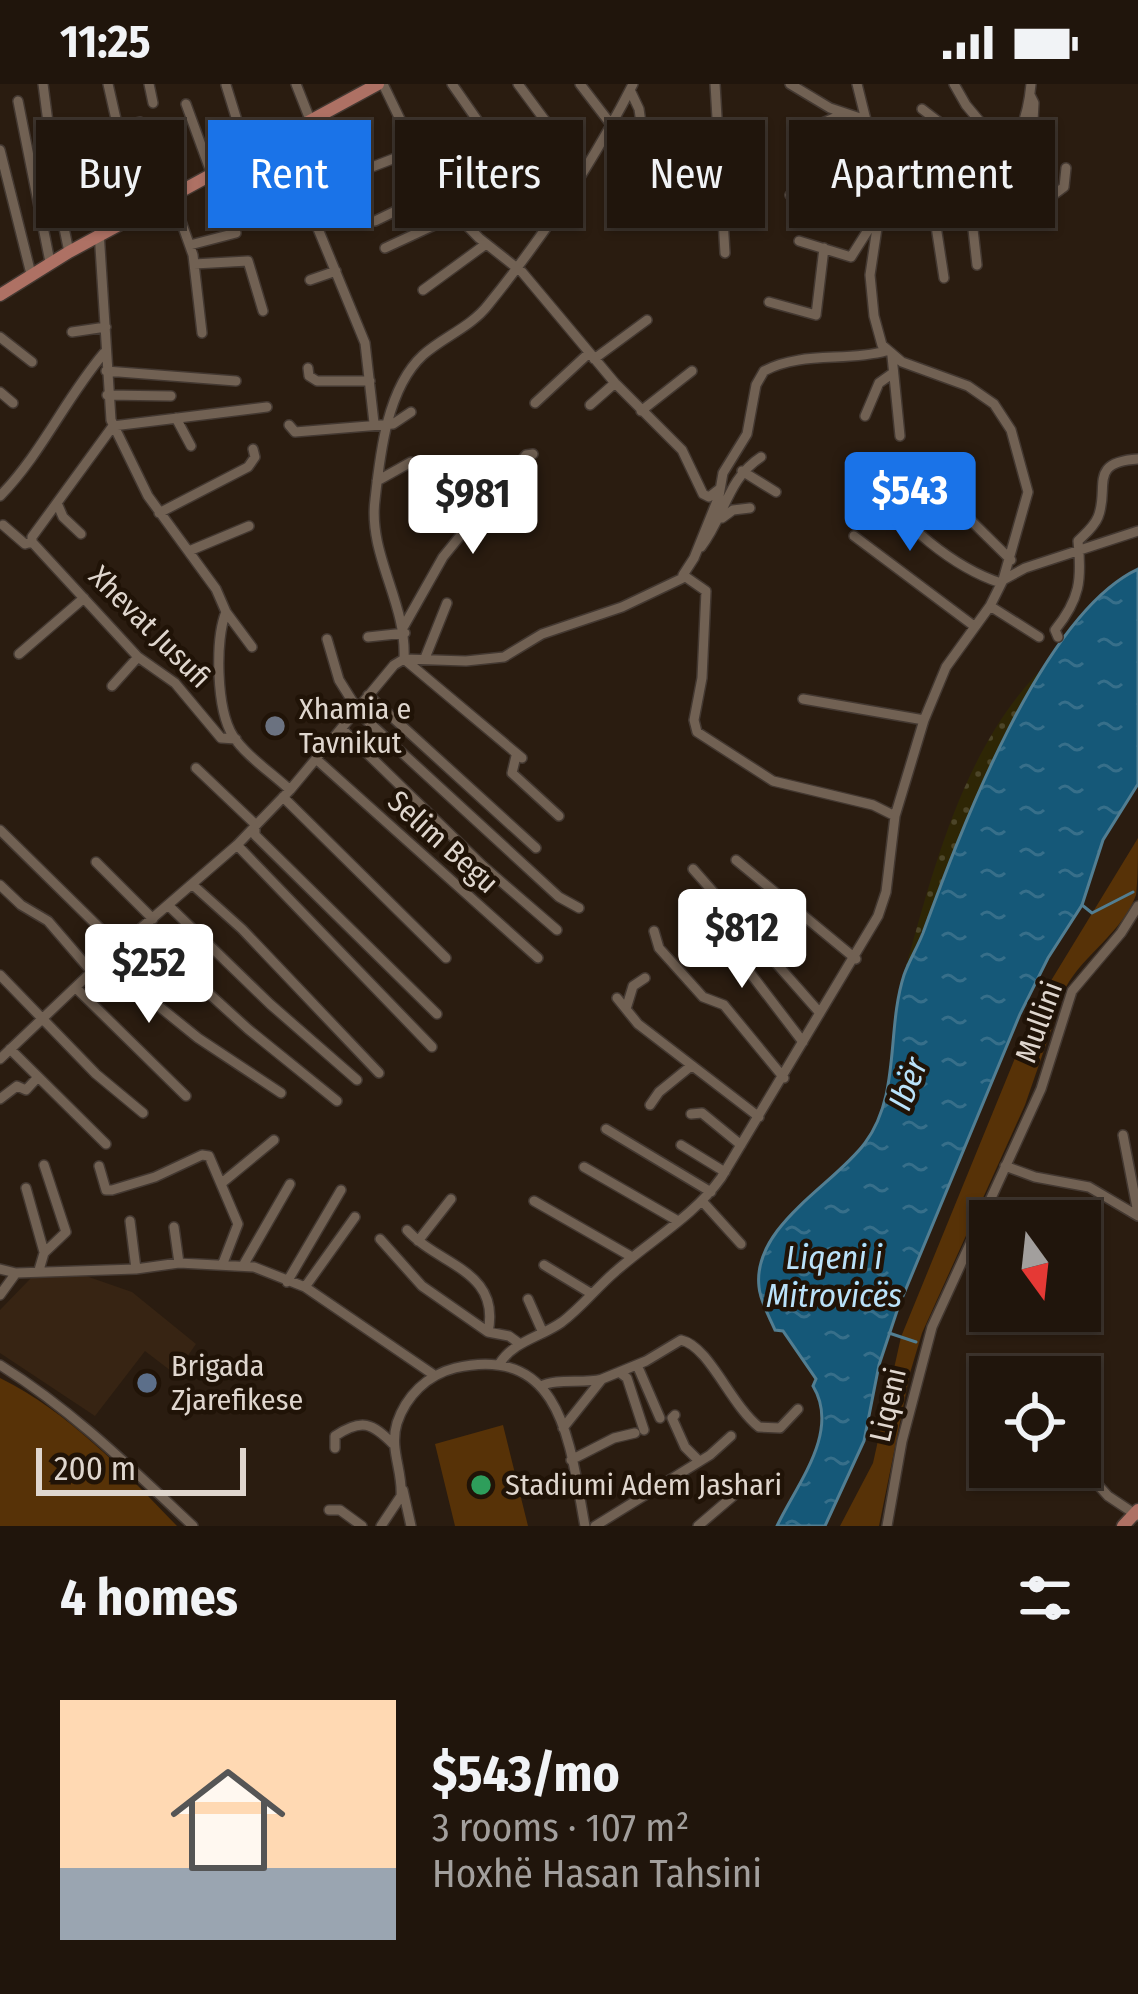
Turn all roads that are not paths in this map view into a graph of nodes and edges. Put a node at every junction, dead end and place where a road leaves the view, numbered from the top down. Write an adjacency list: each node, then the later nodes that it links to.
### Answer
1 (44, 84): 60 (street)
2 (108, 84): 21 (street)
3 (149, 84): 17 (street)
4 (296, 84): 23 (street)
5 (381, 84): 24 (main road); 25 (street)
6 (452, 84): 26 (street)
7 (518, 84): 27 (street)
8 (580, 84): 28 (street)
9 (715, 84): 61 (street)
10 (790, 84): 20 (street)
11 (857, 84): 33 (street)
12 (954, 84): 35 (street)
13 (226, 86): 22 (street)
14 (632, 87): 29 (street); 30 (street)
15 (1028, 88): 36 (street); 40 (street)
16 (18, 101): 62 (street)
17 (153, 103)
18 (185, 104): 39 (street)
19 (922, 109): 34 (street)
20 (845, 113): 31 (street); 32 (street)
21 (116, 120)
22 (237, 120)
23 (310, 120)
24 (315, 120)
25 (400, 120)
26 (477, 120)
27 (545, 120)
28 (608, 120)
29 (612, 120)
30 (641, 120)
31 (829, 120)
32 (856, 120)
33 (866, 120)
34 (936, 120)
35 (979, 120)
36 (1018, 120)
37 (607, 128): 64 (street)
38 (0, 149): 67 (street)
39 (208, 164)
40 (1066, 168)
41 (395, 211): 42 (street)
42 (375, 221)
43 (102, 228): 54 (street)
44 (114, 228): 54 (main road)
45 (184, 228): 57 (street)
46 (318, 228): 66 (street)
47 (427, 228): 58 (street)
48 (470, 228): 56 (street)
49 (869, 228): 59 (street)
50 (877, 228): 80 (street)
51 (936, 228): 68 (street)
52 (972, 228): 65 (street)
53 (236, 233): 57 (street)
54 (100, 236): 60 (main road); 75 (street)
55 (799, 241): 59 (street)
56 (486, 244): 64 (street); 70 (street)
57 (190, 245): 63 (street)
58 (385, 248)
59 (824, 248): 72 (street)
60 (69, 252): 62 (main road)
61 (725, 253)
62 (50, 262): 67 (main road)
63 (194, 264): 73 (street); 77 (street)
64 (516, 265): 81 (street); 104 (street)
65 (976, 265)
66 (336, 272): 69 (street); 90 (street)
67 (31, 274): 71 (main road)
68 (944, 278)
69 (310, 280)
70 (423, 290)
71 (0, 295)
72 (769, 302)
73 (263, 310)
74 (647, 320): 81 (street)
75 (106, 327): 76 (street); 79 (street)
76 (72, 332)
77 (202, 333)
78 (0, 337): 82 (street)
79 (104, 353): 85 (street); 120 (street)
80 (889, 353): 83 (street); 88 (street); 117 (street)
81 (592, 356): 91 (street); 96 (street)
82 (32, 362)
83 (908, 364): 88 (street); 137 (street)
84 (308, 368): 90 (street)
85 (106, 369): 86 (street); 89 (street); 93 (street)
86 (137, 369)
87 (691, 374): 100 (street)
88 (891, 374): 101 (street); 107 (street)
89 (236, 381)
90 (370, 381): 103 (street)
91 (615, 383): 97 (street); 100 (street)
92 (0, 392): 95 (street)
93 (107, 395): 94 (street); 106 (street)
94 (171, 395)
95 (13, 403)
96 (535, 403)
97 (590, 405)
98 (266, 406): 102 (street)
99 (411, 412): 104 (street)
100 (642, 413): 117 (street)
101 (865, 416)
102 (176, 418): 106 (street); 108 (street)
103 (374, 423): 104 (street); 105 (street)
104 (389, 423): 116 (street)
105 (289, 425)
106 (113, 426): 121 (street); 123 (street)
107 (901, 436)
108 (191, 446)
109 (253, 449): 123 (street)
110 (533, 454): 147 (street)
111 (761, 457): 115 (street)
112 (1138, 459): 127 (street)
113 (411, 462): 116 (street)
114 (854, 470): 136 (street)
115 (742, 471): 118 (street); 124 (street)
116 (377, 481): 147 (street)
117 (718, 490): 133 (street)
118 (776, 492)
119 (942, 492): 137 (street)
120 (0, 496)
121 (57, 503): 129 (street); 131 (street)
122 (750, 508): 124 (street)
123 (159, 513): 135 (street)
124 (718, 521): 133 (street)
125 (3, 525): 131 (street, Xhevat Jusufi)
126 (249, 526): 135 (street)
127 (1091, 527): 132 (street); 134 (street)
128 (1138, 531): 132 (street)
129 (81, 534)
130 (854, 536): 146 (street)
131 (32, 542): 142 (street, Xhevat Jusufi)
132 (1104, 542): 134 (street)
133 (697, 550): 140 (street)
134 (1078, 550): 138 (street); 150 (street)
135 (189, 551): 145 (street)
136 (952, 559): 139 (street); 141 (street)
137 (1010, 560): 138 (street); 141 (street)
138 (1025, 568): 141 (street)
139 (943, 570)
140 (685, 577): 155 (street); 168 (street)
141 (1002, 582): 144 (street)
142 (85, 598): 153 (street); 154 (street, Xhevat Jusufi)
143 (447, 603): 155 (street)
144 (990, 606): 146 (street); 149 (street)
145 (226, 612): 152 (street); 163 (street, Xhevat Jusufi)
146 (974, 626): 161 (street)
147 (404, 629): 148 (street); 156 (street)
148 (368, 637)
149 (1039, 637)
150 (1058, 637)
151 (327, 639): 160 (street)
152 (252, 647)
153 (19, 654)
154 (138, 657): 157 (street); 163 (street, Xhevat Jusufi)
155 (424, 658): 156 (street)
156 (404, 659): 158 (street); 167 (street)
157 (112, 686)
158 (368, 695): 160 (street); 172 (street)
159 (803, 698): 161 (street)
160 (356, 708): 162 (street); 180 (street)
161 (924, 720): 168 (street)
162 (342, 729): 164 (street); 184 (street)
163 (236, 739): 166 (street, Xhevat Jusufi)
164 (316, 760): 166 (street); 188 (street, Selim Begu)
165 (196, 768): 169 (street)
166 (287, 794): 169 (street); 187 (street, Xhevat Jusufi)
167 (559, 816)
168 (895, 816): 189 (street)
169 (255, 824): 171 (street); 198 (street)
170 (0, 830): 186 (street)
171 (237, 845): 177 (street); 201 (street)
172 (536, 848)
173 (736, 860): 189 (street)
174 (96, 862): 182 (street)
175 (693, 869): 197 (street)
176 (0, 885): 191 (street)
177 (194, 886): 179 (street); 205 (street)
178 (1138, 906): 225 (street, Mullini)
179 (170, 907): 182 (street); 208 (street)
180 (579, 908)
181 (702, 910): 200 (street)
182 (153, 919): 183 (street)
183 (140, 930): 186 (street); 212 (street)
184 (556, 930)
185 (654, 931): 207 (street)
186 (118, 947): 190 (street)
187 (446, 958)
188 (538, 958)
189 (856, 959): 197 (street)
190 (103, 961): 191 (street); 209 (street)
191 (92, 972): 194 (street)
192 (0, 975): 199 (street)
193 (644, 978): 196 (street)
194 (76, 988): 199 (street); 210 (street)
195 (617, 998): 196 (street)
196 (626, 1009): 204 (street)
197 (820, 1013): 200 (street)
198 (437, 1014)
199 (41, 1019): 202 (street); 214 (street)
200 (803, 1042): 207 (street)
201 (432, 1047)
202 (10, 1049): 203 (street); 206 (street)
203 (0, 1058)
204 (691, 1066): 213 (street); 216 (street)
205 (379, 1073)
206 (38, 1077): 211 (street); 220 (street)
207 (784, 1078): 216 (street)
208 (357, 1080)
209 (281, 1093)
210 (186, 1096)
211 (0, 1099)
212 (337, 1101)
213 (650, 1105)
214 (143, 1113)
215 (691, 1114): 222 (street)
216 (759, 1118): 222 (street)
217 (606, 1129): 232 (street)
218 (1123, 1136): 235 (street)
219 (274, 1140): 228 (street)
220 (106, 1144)
221 (681, 1145): 227 (street)
222 (741, 1145): 227 (street)
223 (44, 1165): 244 (street)
224 (99, 1166): 228 (street)
225 (1005, 1166): 235 (street); 292 (street, Liqeni)
226 (584, 1167): 238 (street)
227 (725, 1172): 232 (street)
228 (223, 1182): 246 (street)
229 (290, 1184): 248 (street)
230 (26, 1188): 244 (street)
231 (341, 1190): 254 (street)
232 (706, 1196): 238 (street); 243 (street)
233 (451, 1199): 242 (street)
234 (534, 1201): 245 (street)
235 (1138, 1215)
236 (355, 1217): 255 (street)
237 (130, 1221): 251 (street)
238 (678, 1221): 245 (street)
239 (174, 1227): 247 (street)
240 (407, 1231): 242 (street)
241 (380, 1239): 259 (street)
242 (418, 1241): 259 (street)
243 (741, 1244)
244 (44, 1253): 252 (street)
245 (632, 1257): 256 (street)
246 (223, 1263): 247 (street); 248 (street)
247 (179, 1264): 251 (street)
248 (244, 1264): 254 (street)
249 (544, 1265): 256 (street)
250 (0, 1268): 253 (street)
251 (136, 1269): 252 (street)
252 (39, 1270): 253 (street)
253 (16, 1273): 257 (street)
254 (287, 1282): 255 (street)
255 (305, 1287): 266 (street)
256 (592, 1294): 260 (street)
257 (0, 1295)
258 (528, 1299): 260 (street)
259 (488, 1332): 261 (street)
260 (543, 1333): 261 (street)
261 (520, 1344): 262 (street)
262 (500, 1363): 266 (street); 268 (street)
263 (0, 1365): 285 (street)
264 (637, 1365): 265 (street); 269 (street); 271 (street)
265 (619, 1372): 267 (street); 276 (street)
266 (434, 1375): 274 (street)
267 (602, 1379): 268 (street); 272 (street)
268 (541, 1386): 272 (street)
269 (799, 1409)
270 (675, 1415): 277 (street)
271 (660, 1418)
272 (563, 1428): 276 (street)
273 (731, 1436): 277 (street)
274 (393, 1444): 275 (street); 279 (street)
275 (335, 1448)
276 (571, 1460): 289 (street)
277 (699, 1461): 290 (street)
278 (746, 1485): 291 (street)
279 (402, 1488): 283 (street); 288 (street)
280 (1101, 1488): 284 (street)
281 (1091, 1489): 284 (street)
282 (329, 1510): 286 (street)
283 (390, 1516): 287 (street); 288 (street)
284 (1130, 1519)
285 (193, 1526)
286 (362, 1526)
287 (381, 1526)
288 (411, 1526)
289 (585, 1526)
290 (595, 1526)
291 (698, 1526)
292 (887, 1526)

